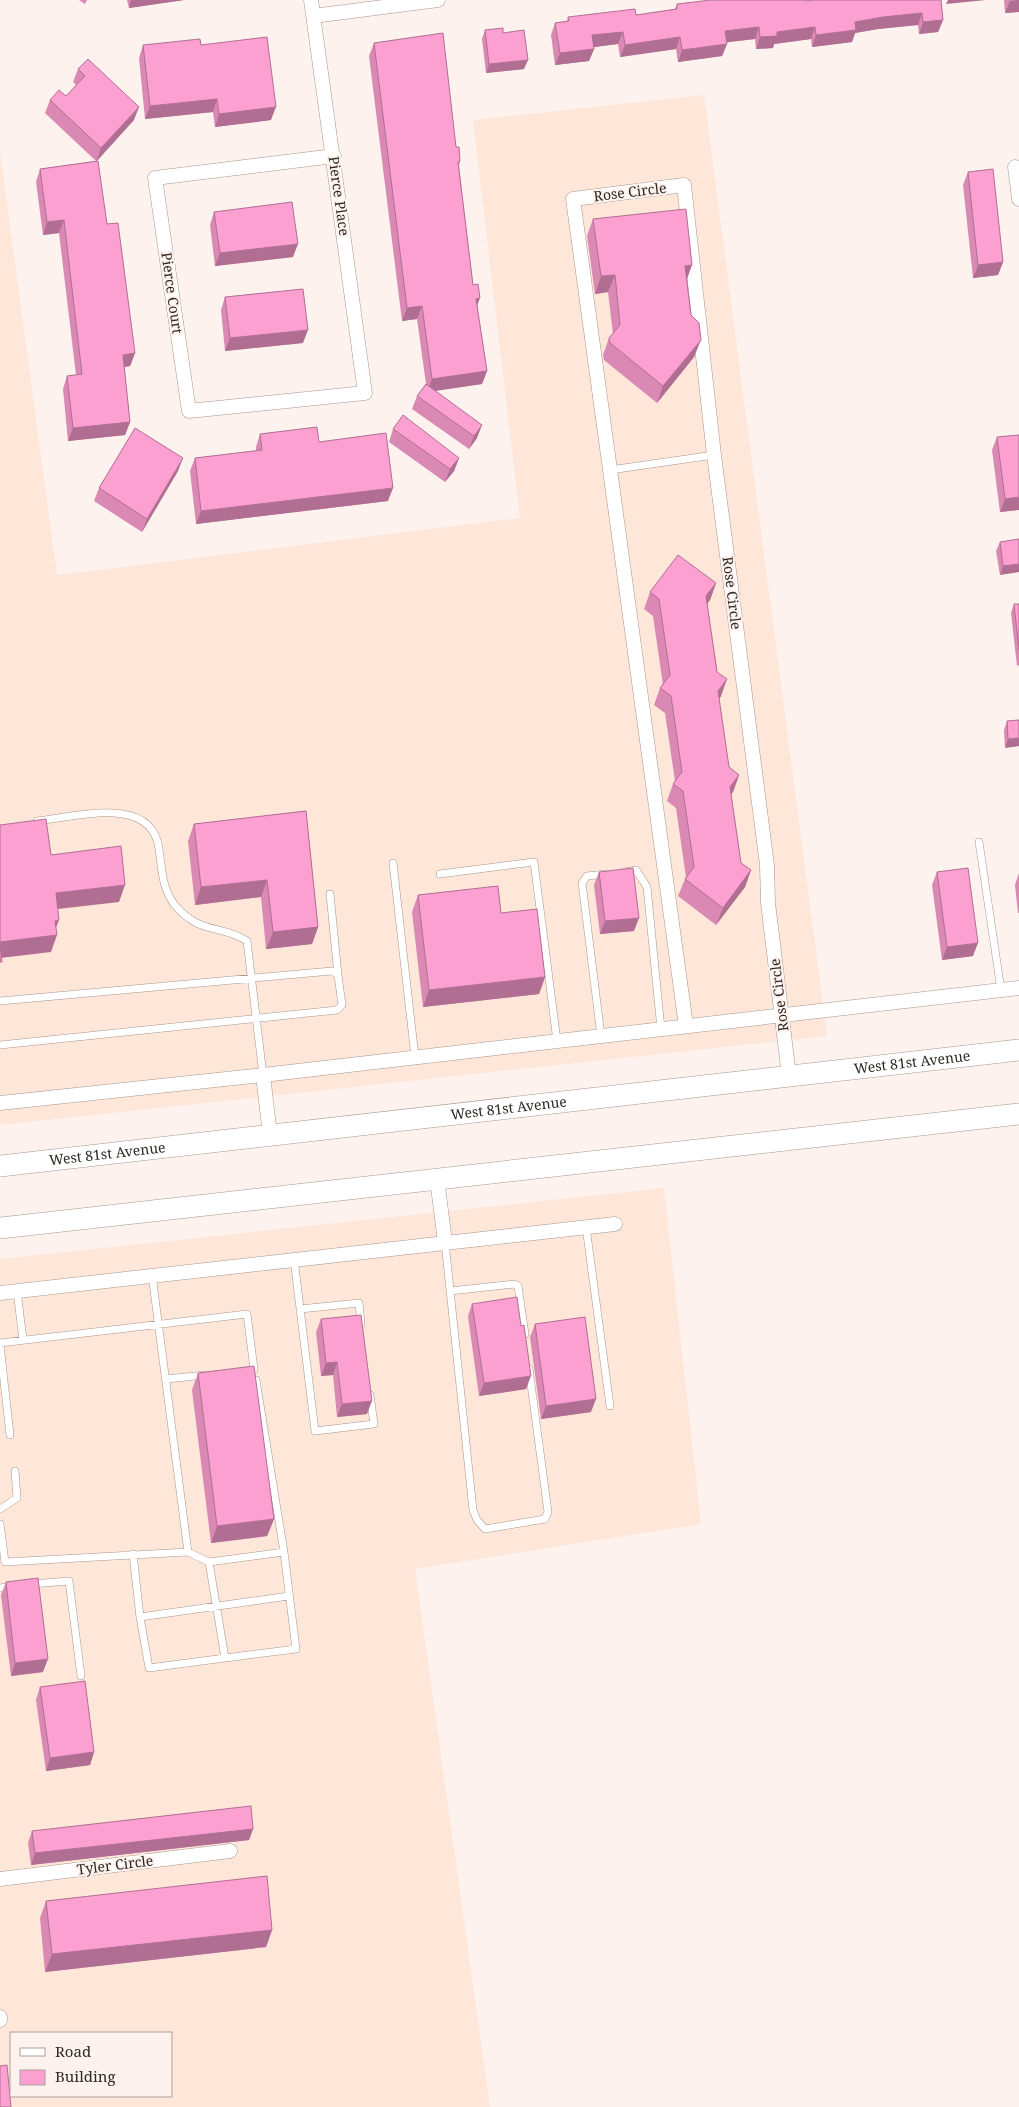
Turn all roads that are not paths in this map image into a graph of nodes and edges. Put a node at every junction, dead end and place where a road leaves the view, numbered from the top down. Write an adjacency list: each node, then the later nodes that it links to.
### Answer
1 (311, 0): 3 (street, Pierce Place)
2 (438, 0): 3 (street)
3 (313, 16): 4 (street, Pierce Place)
4 (334, 156): 7 (street, Pierce Place); 7 (street, Pierce Court)
5 (1015, 167): 6 (street)
6 (1019, 199)
7 (365, 393)
8 (714, 455): 9 (lane); 9 (street, Rose Circle); 20 (street, Rose Circle)
9 (610, 470): 22 (street, Rose Circle)
10 (29, 822): 16 (lane)
11 (979, 842): 18 (lane)
12 (393, 863): 28 (lane)
13 (440, 874): 25 (lane)
14 (330, 894): 15 (lane)
15 (338, 975): 16 (lane); 21 (lane)
16 (252, 979): 19 (lane); 21 (lane)
17 (1019, 988): 18 (street)
18 (1001, 990): 20 (street)
19 (0, 1001)
20 (782, 1016): 22 (street); 30 (street, Rose Circle)
21 (256, 1020): 26 (lane); 29 (lane)
22 (686, 1026): 23 (street)
23 (661, 1029): 24 (street); 24 (lane)
24 (601, 1036): 25 (street)
25 (557, 1041): 28 (street)
26 (0, 1045)
27 (1019, 1050): 30 (main road, West 81st Avenue)
28 (415, 1057): 29 (street)
29 (263, 1075): 31 (street); 33 (street)
30 (789, 1076): 33 (main road, West 81st Avenue)
31 (0, 1103)
32 (1019, 1114): 35 (main road)
33 (270, 1135): 34 (main road, West 81st Avenue)
34 (0, 1166)
35 (437, 1179): 38 (main road); 39 (street)
36 (615, 1224): 37 (street)
37 (586, 1227): 39 (street); 57 (lane)
38 (0, 1228)
39 (445, 1242): 40 (street); 43 (lane)
40 (294, 1259): 41 (street); 45 (lane)
41 (152, 1275): 42 (street); 46 (lane)
42 (17, 1291): 44 (street); 48 (lane)
43 (450, 1291): 50 (lane); 51 (lane)
44 (0, 1293)
45 (300, 1309): 47 (lane); 56 (lane)
46 (159, 1325): 48 (lane); 52 (lane); 55 (lane)
47 (362, 1331)
48 (23, 1340): 49 (lane)
49 (0, 1344): 58 (lane)
50 (526, 1345)
51 (529, 1364)
52 (254, 1369): 53 (lane); 63 (lane)
53 (244, 1370)
54 (215, 1374): 55 (lane)
55 (166, 1379): 62 (lane)
56 (369, 1387)
57 (610, 1406)
58 (10, 1435)
59 (15, 1471): 60 (lane)
60 (0, 1509)
61 (0, 1524): 66 (lane)
62 (188, 1552): 64 (lane); 65 (lane)
63 (284, 1552): 65 (lane); 68 (lane)
64 (133, 1554): 66 (lane); 70 (lane)
65 (209, 1562): 69 (lane)
66 (2, 1563)
67 (0, 1588): 72 (lane)
68 (289, 1596): 69 (lane); 71 (lane)
69 (216, 1606): 70 (lane); 71 (lane)
70 (140, 1617): 71 (lane)
71 (224, 1658)
72 (81, 1676)
73 (230, 1851): 74 (street, Tyler Circle)
74 (0, 1879)

